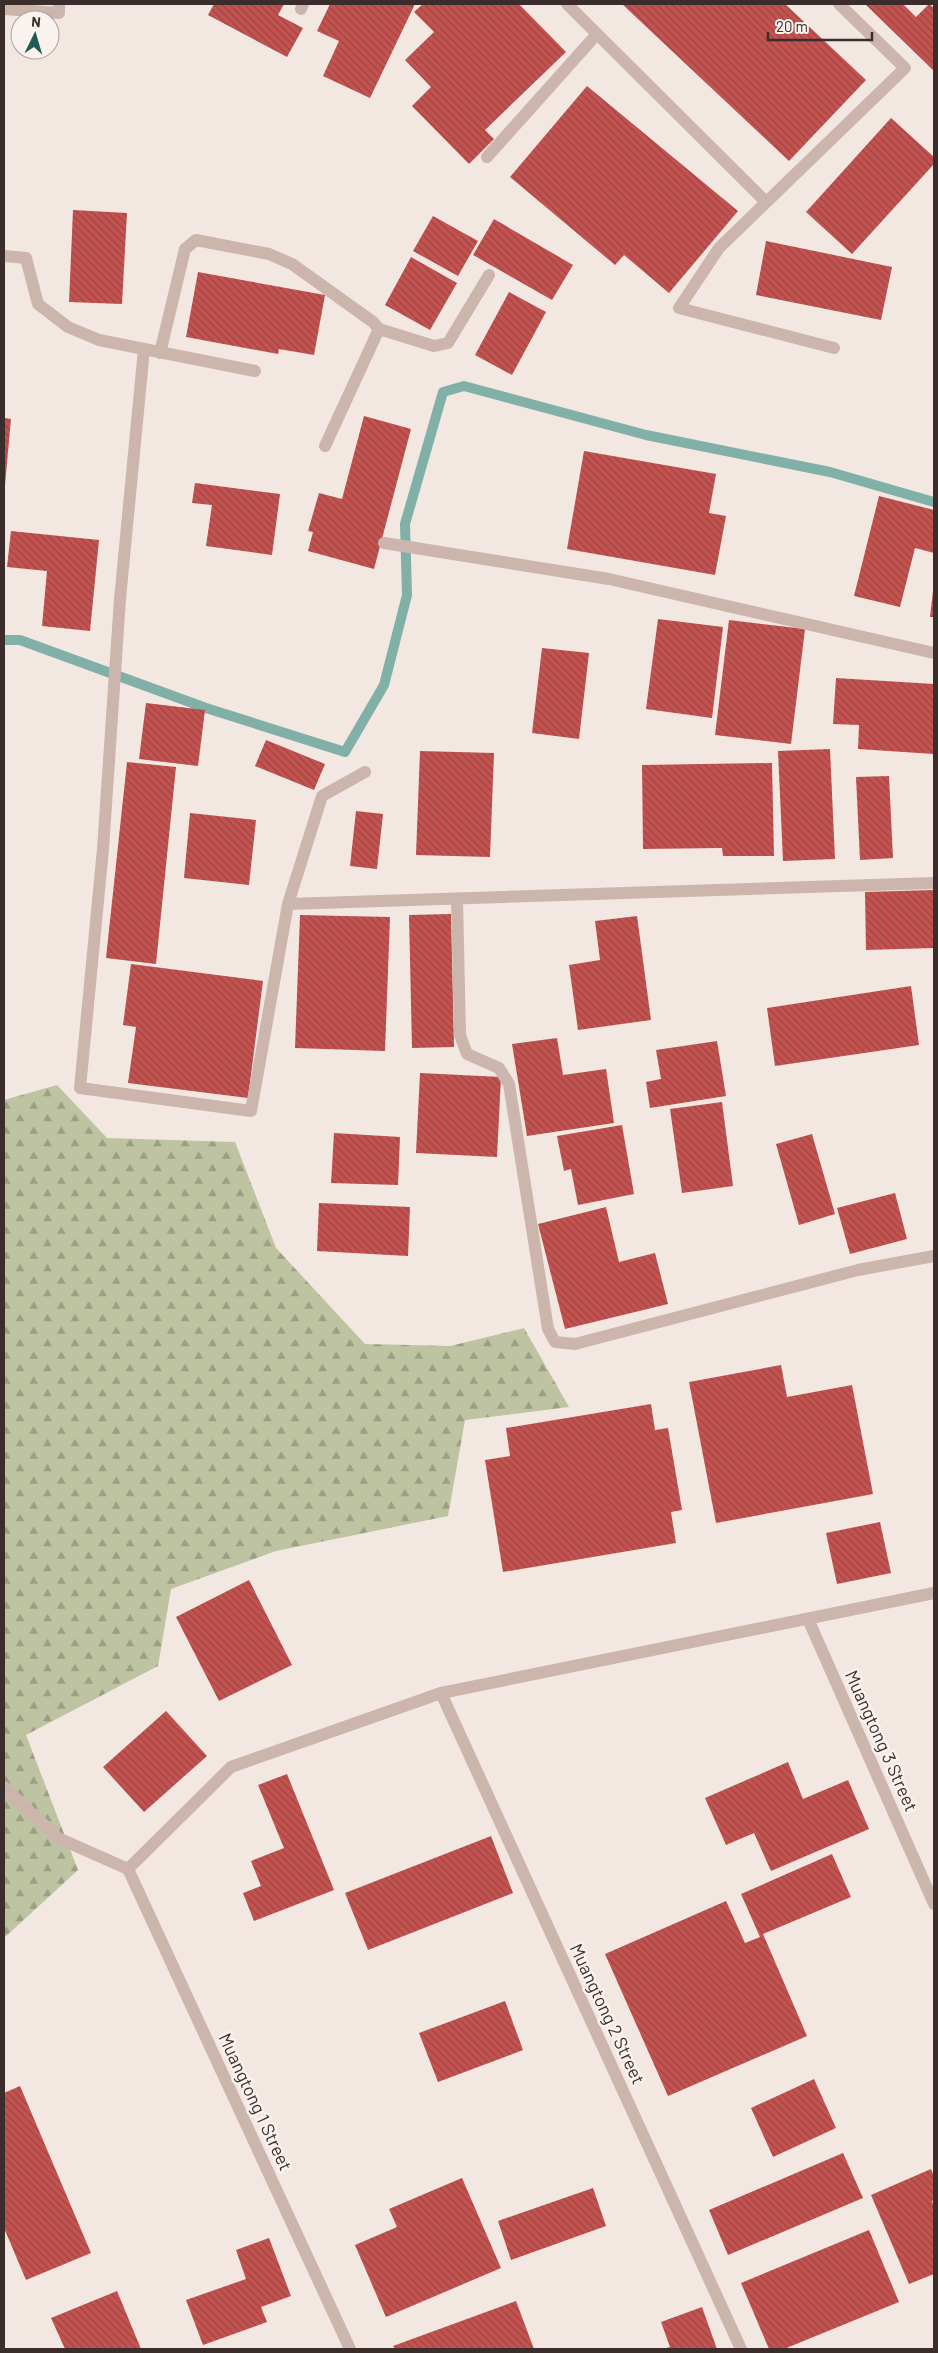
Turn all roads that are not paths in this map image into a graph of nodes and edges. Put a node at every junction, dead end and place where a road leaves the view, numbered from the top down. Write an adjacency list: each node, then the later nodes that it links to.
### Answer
1 (59, 4): 4 (street)
2 (567, 4): 5 (street)
3 (839, 4): 7 (street)
4 (4, 9)
5 (597, 34): 6 (street); 7 (street)
6 (487, 157)
7 (766, 202): 11 (street)
8 (4, 256): 12 (street)
9 (489, 275): 10 (street)
10 (379, 329): 13 (street); 15 (street)
11 (834, 348)
12 (144, 349): 13 (street); 21 (street)
13 (160, 353): 14 (street)
14 (255, 371)
15 (325, 446)
16 (384, 543): 17 (street)
17 (934, 653)
18 (365, 772): 21 (street)
19 (934, 884): 20 (street)
20 (457, 898): 21 (street); 22 (street)
21 (288, 904)
22 (934, 1256)
23 (934, 1593): 24 (street)
24 (808, 1618): 25 (street); 28 (street, Muangtong 3 Street)
25 (441, 1693): 27 (street); 30 (street, Muangtong 2 Street)
26 (4, 1787): 27 (street)
27 (128, 1869): 29 (street, Muangtong 1 Street)
28 (934, 1904)
29 (350, 2349)
30 (741, 2349)

